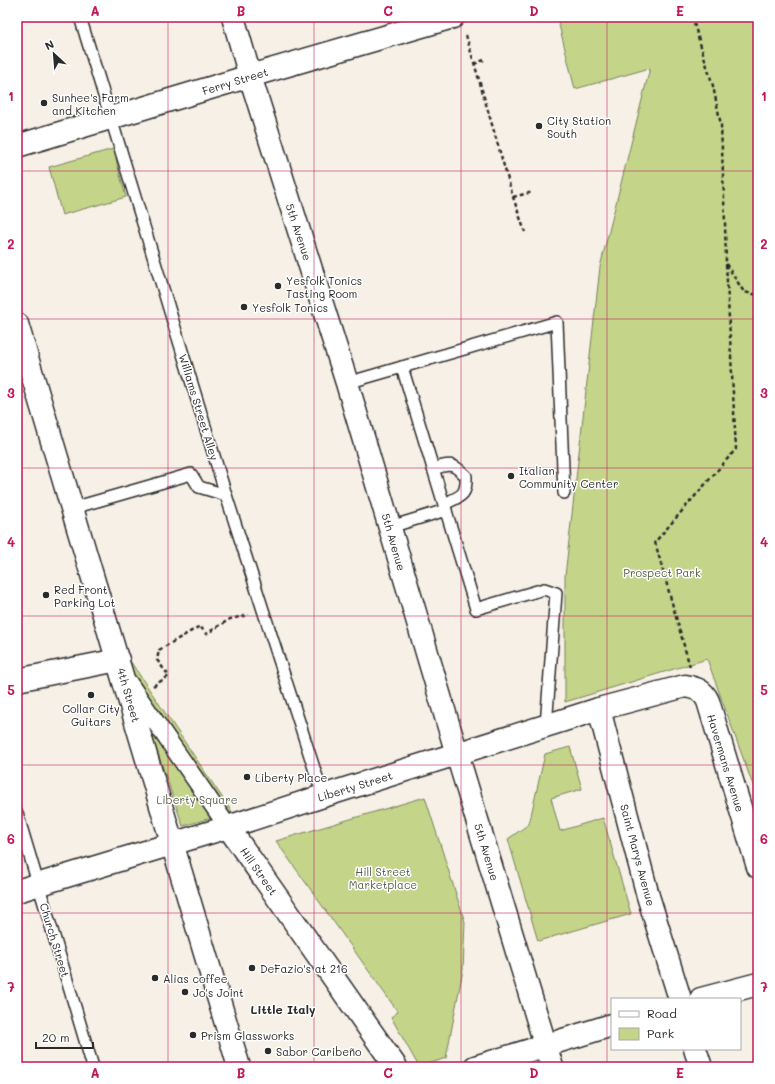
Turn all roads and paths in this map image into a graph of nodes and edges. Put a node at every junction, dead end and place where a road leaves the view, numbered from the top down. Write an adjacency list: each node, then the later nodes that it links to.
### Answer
1 (80, 17): 9 (lane, Williams Street Alley)
2 (233, 17): 8 (street, 5th Avenue)
3 (453, 17): 8 (street, Ferry Street)
4 (692, 17): 14 (path)
5 (466, 35): 7 (path)
6 (484, 60): 7 (path)
7 (474, 64): 12 (path)
8 (250, 76): 9 (street, Ferry Street); 18 (street, 5th Avenue)
9 (111, 119): 10 (street, Ferry Street); 21 (lane, Williams Street Alley)
10 (17, 146)
11 (533, 192): 12 (path)
12 (513, 197): 13 (path)
13 (525, 232)
14 (726, 263): 15 (path); 28 (path)
15 (758, 295)
16 (17, 324): 23 (street, 4th Street)
17 (402, 367): 18 (lane); 19 (lane); 20 (lane)
18 (347, 383): 24 (street, 5th Avenue)
19 (433, 469): 22 (lane); 22 (lane)
20 (564, 493)
21 (226, 495): 23 (lane); 25 (lane, Williams Street Alley)
22 (445, 507): 24 (lane); 31 (lane)
23 (73, 508): 26 (street, 4th Street)
24 (390, 527): 32 (street, 5th Avenue)
25 (263, 612): 29 (path); 33 (lane, Williams Street Alley)
26 (120, 667): 27 (street); 29 (street, Hill Street); 36 (street, 4th Street)
27 (17, 680)
28 (695, 688): 30 (street, Liberty Street); 37 (street, Havermans Avenue)
29 (138, 697): 35 (street, Hill Street)
30 (599, 709): 31 (street, Liberty Street); 41 (street, Saint Marys Avenue)
31 (546, 726): 32 (street, Liberty Street)
32 (457, 754): 33 (street, Liberty Street); 44 (street, 5th Avenue)
33 (323, 796): 35 (street, Liberty Street)
34 (17, 814): 38 (lane, Church Street)
35 (228, 827): 36 (street, Liberty Street); 48 (street, Hill Street)
36 (173, 844): 38 (street, Liberty Street); 47 (street, 4th Street)
37 (758, 867)
38 (38, 885): 39 (street, Liberty Street); 46 (lane, Church Street)
39 (17, 891)
40 (758, 984): 42 (street)
41 (680, 998)
42 (705, 998)
43 (611, 1025): 44 (street)
44 (546, 1046): 49 (street); 50 (street, 5th Avenue)
45 (696, 1050): 51 (street)
46 (93, 1067)
47 (239, 1067)
48 (396, 1067)
49 (475, 1067)
50 (552, 1067)
51 (701, 1067)

